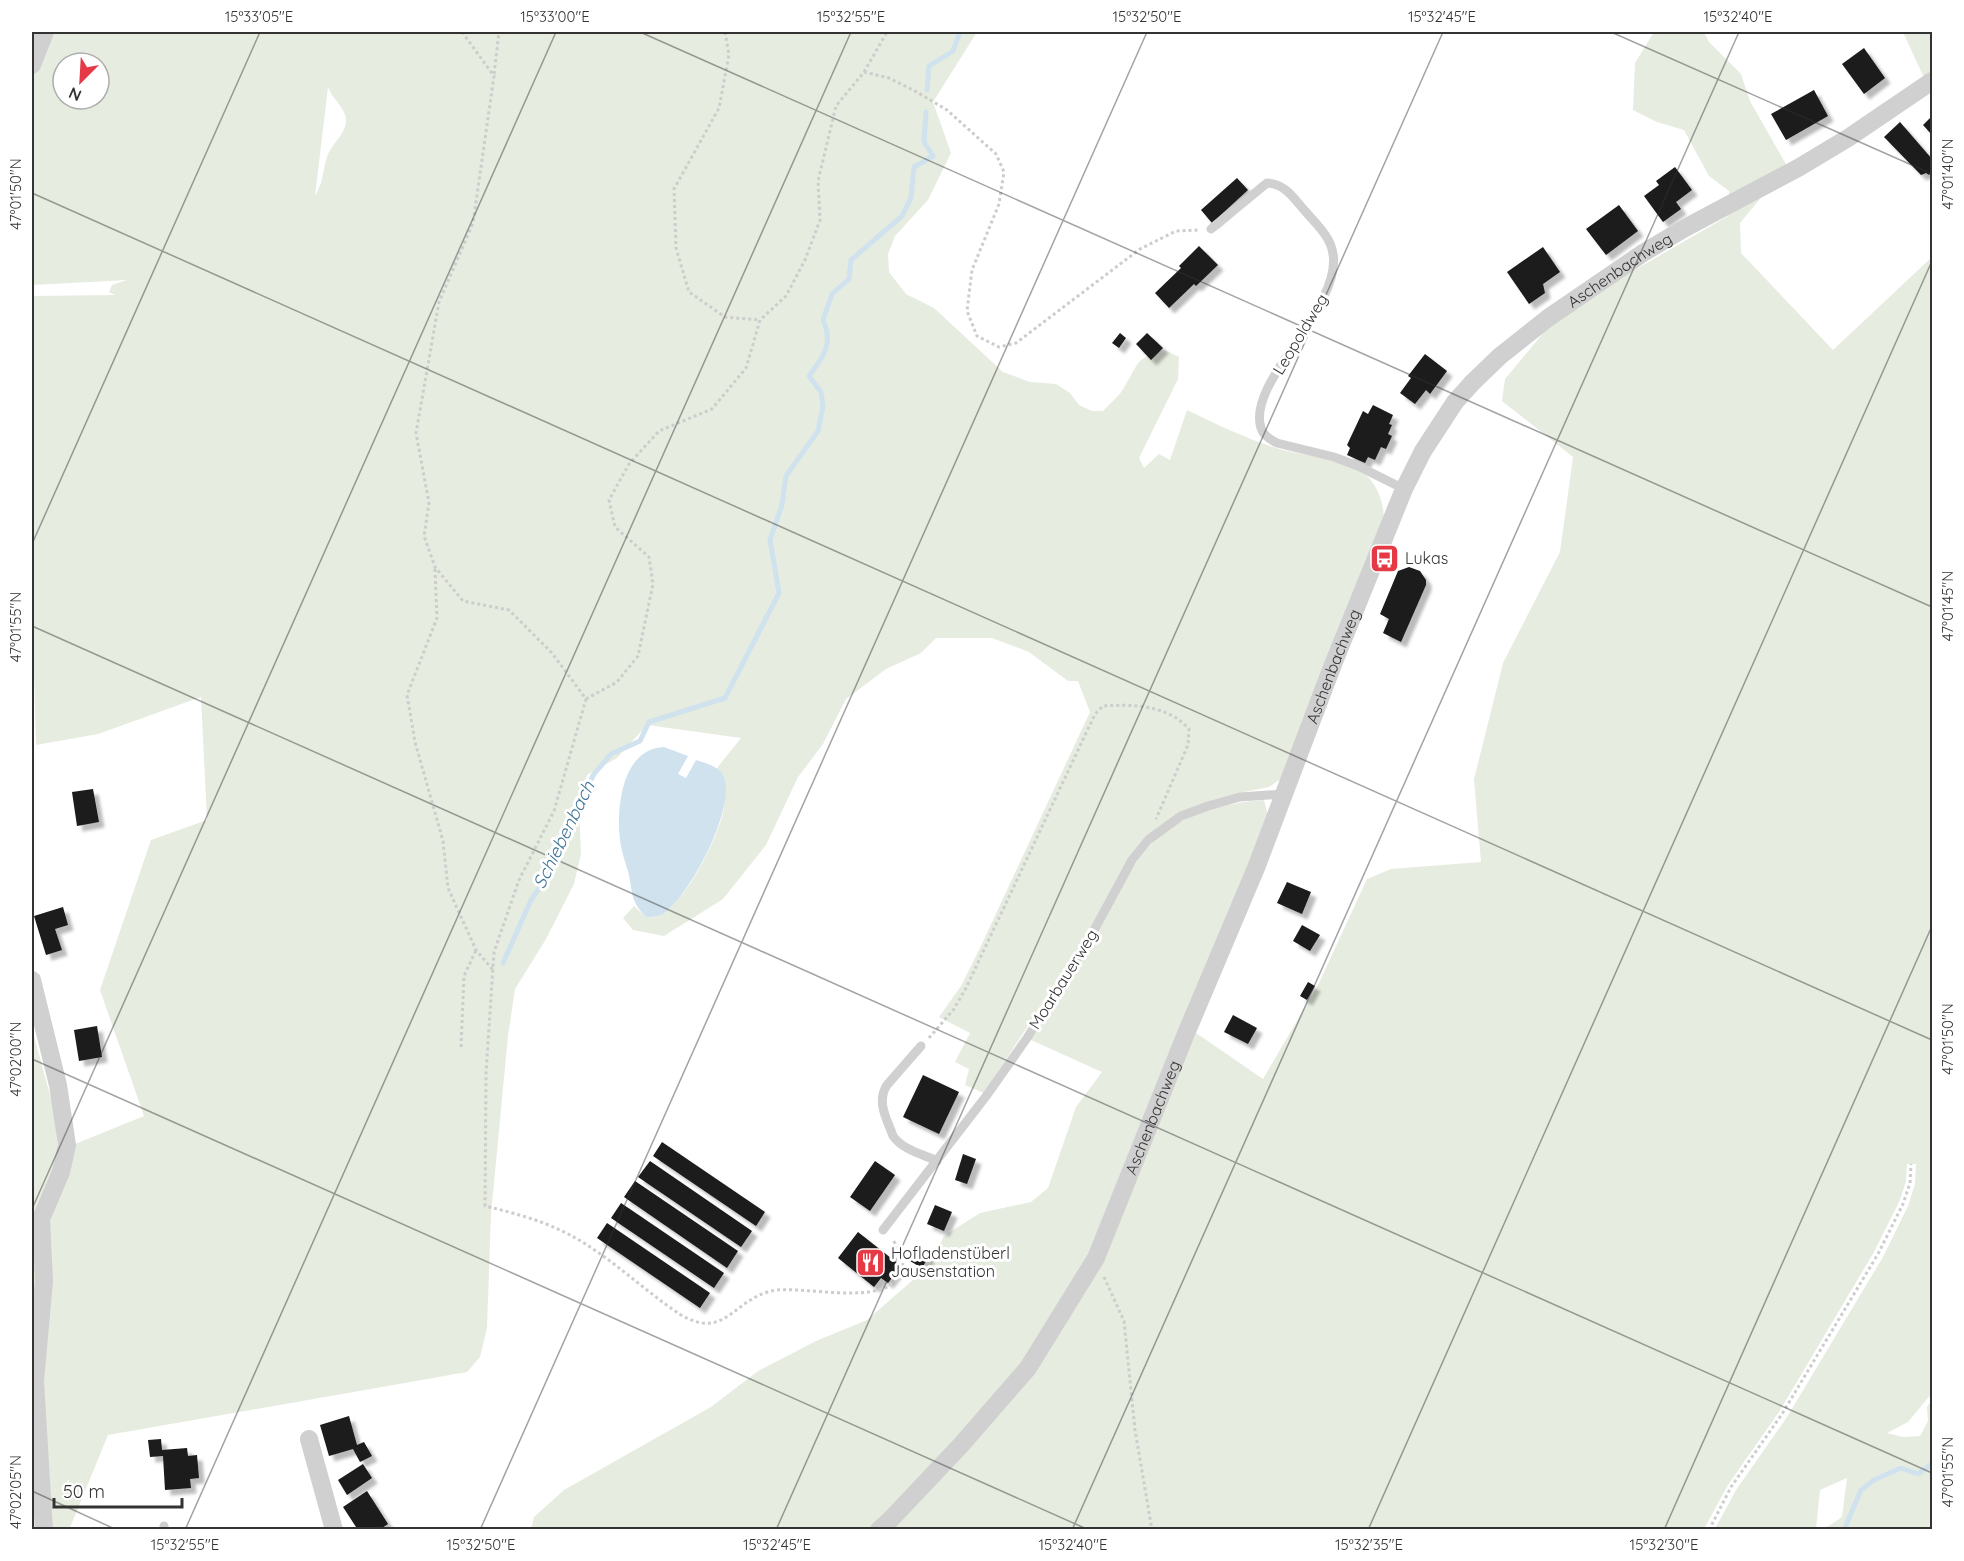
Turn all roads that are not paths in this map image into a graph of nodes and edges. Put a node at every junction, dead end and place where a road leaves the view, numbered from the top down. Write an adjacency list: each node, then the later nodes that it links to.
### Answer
1 (45, 32): 2 (street)
2 (32, 65)
3 (1932, 81): 5 (street, Aschenbachweg)
4 (1211, 229): 5 (lane, Leopoldweg)
5 (1404, 489): 6 (street, Aschenbachweg)
6 (1284, 795): 9 (lane, Moarbauerweg); 14 (street, Aschenbachweg)
7 (32, 980): 12 (street)
8 (921, 1046): 9 (lane)
9 (937, 1161): 10 (lane, Moarbauerweg)
10 (883, 1230)
11 (309, 1439): 13 (street)
12 (44, 1530)
13 (334, 1530)
14 (879, 1530)

